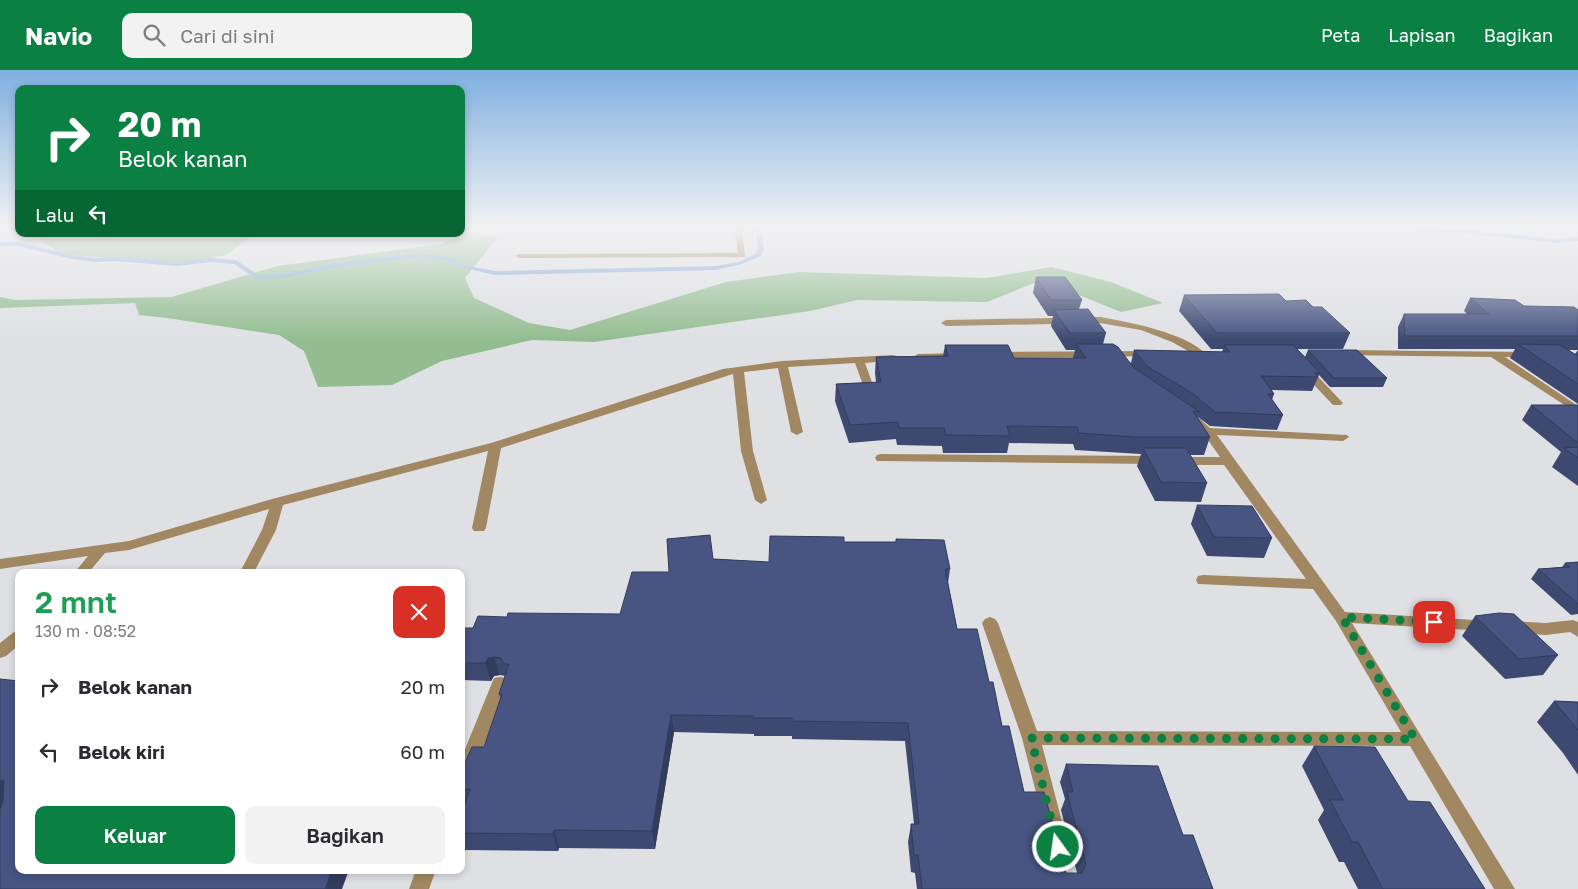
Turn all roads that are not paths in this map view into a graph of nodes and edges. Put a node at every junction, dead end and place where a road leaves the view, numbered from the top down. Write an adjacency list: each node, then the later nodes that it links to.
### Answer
1 (946, 323): 5 (street)
2 (1492, 353): 3 (street); 4 (street); 12 (street)
3 (1330, 354)
4 (1537, 354)
5 (859, 359): 7 (street); 9 (street)
6 (1298, 361): 10 (street)
7 (782, 364): 8 (street); 14 (street)
8 (738, 369): 16 (street); 19 (street)
9 (872, 396)
10 (1337, 403)
11 (1179, 409): 13 (street)
12 (1578, 411)
13 (1208, 431): 15 (street); 18 (street)
14 (797, 432)
15 (1342, 437)
16 (496, 446): 20 (street); 21 (street)
17 (881, 458): 18 (street)
18 (1228, 461): 27 (street)
19 (761, 500)
20 (277, 502): 22 (street); 25 (street)
21 (479, 528)
22 (101, 549): 23 (street); 24 (street)
23 (0, 564)
24 (84, 569)
25 (248, 569)
26 (1204, 580): 27 (street)
27 (1318, 584): 28 (street)
28 (1342, 617): 30 (street); 35 (street)
29 (990, 623): 34 (street)
30 (1576, 628)
31 (15, 639): 32 (street)
32 (0, 652)
33 (500, 683): 36 (street)
34 (1031, 738): 35 (street); 37 (street)
35 (1415, 739): 40 (street)
36 (465, 772)
37 (1061, 856)
38 (425, 874): 39 (street)
39 (419, 889)
40 (1504, 889)

